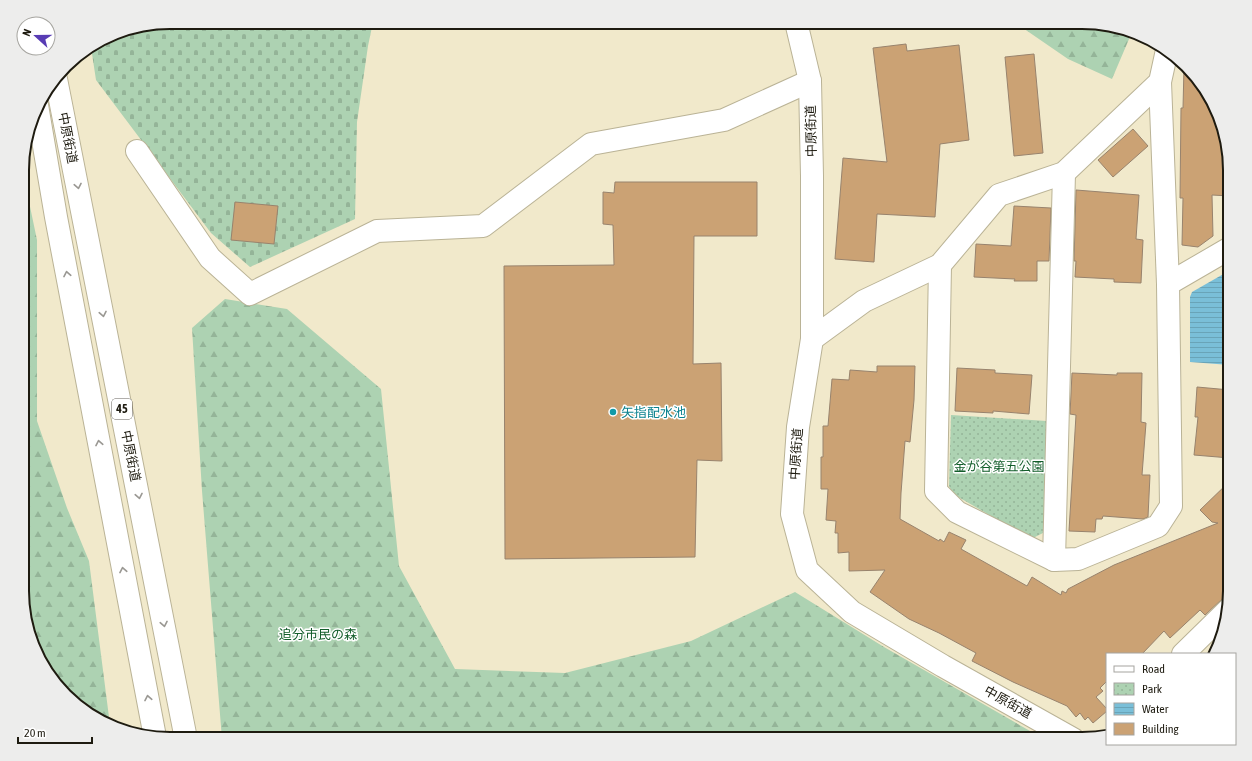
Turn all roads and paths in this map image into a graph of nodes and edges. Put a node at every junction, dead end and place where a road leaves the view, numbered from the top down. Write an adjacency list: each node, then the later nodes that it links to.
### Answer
1 (798, 29): 3 (street, 中原街道)
2 (1166, 56): 4 (street)
3 (810, 81): 7 (street); 12 (street, 中原街道)
4 (1160, 82): 8 (street); 11 (street)
5 (57, 85): 17 (street, 中原街道 / 45, one-way to 17)
6 (39, 118): 16 (street, 中原街道 / 45, one-way to 6)
7 (137, 151)
8 (1064, 172): 10 (street); 13 (street)
9 (1223, 252): 11 (street)
10 (940, 265): 12 (street); 13 (street)
11 (1168, 284): 13 (street)
12 (812, 339): 18 (street, 中原街道)
13 (1054, 560)
14 (1220, 617): 15 (street)
15 (1184, 653)
16 (153, 731)
17 (185, 732)
18 (1061, 732)

